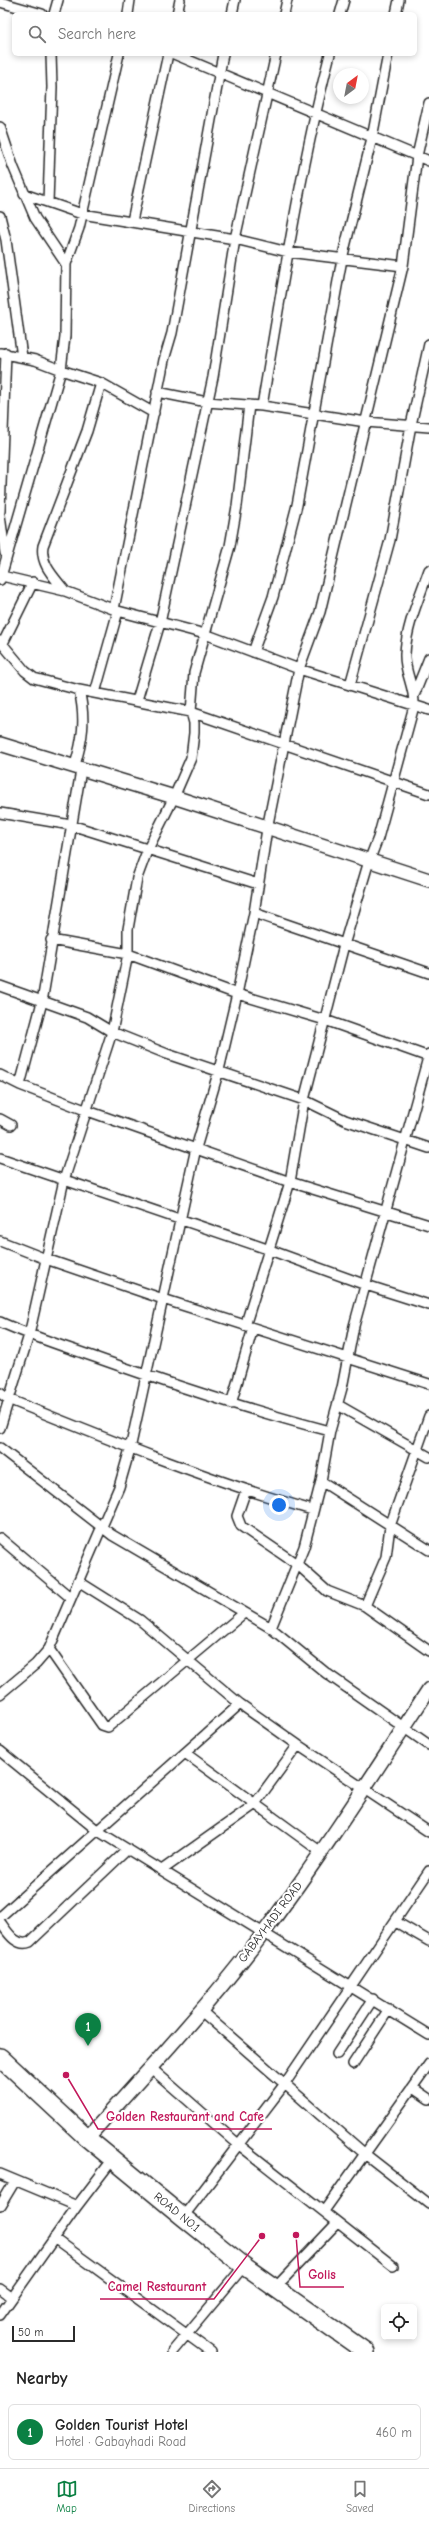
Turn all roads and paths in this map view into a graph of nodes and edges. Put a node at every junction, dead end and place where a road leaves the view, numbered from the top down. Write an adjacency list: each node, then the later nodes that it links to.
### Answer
1 (58, 0): 10 (street)
2 (130, 0): 11 (street)
3 (180, 0): 12 (street)
4 (235, 0): 13 (street)
5 (287, 0): 14 (street)
6 (344, 0): 15 (street)
7 (399, 0): 16 (street)
8 (0, 2): 9 (street)
9 (35, 12)
10 (55, 12)
11 (128, 12)
12 (177, 12)
13 (232, 12)
14 (284, 12)
15 (341, 12)
16 (396, 12)
17 (51, 56): 34 (street)
18 (120, 56): 35 (street)
19 (168, 56): 37 (street)
20 (179, 56): 25 (street)
21 (224, 56): 25 (street)
22 (276, 56): 26 (street)
23 (330, 56): 28 (street)
24 (388, 56): 30 (street)
25 (220, 72): 26 (street); 38 (street)
26 (268, 92): 28 (street); 39 (street)
27 (429, 103): 31 (street)
28 (315, 114): 30 (street); 40 (street)
29 (0, 127): 33 (street)
30 (372, 138): 31 (street); 41 (street)
31 (417, 156): 32 (street); 43 (street)
32 (429, 161)
33 (24, 194): 34 (street); 42 (street)
34 (48, 202): 35 (street)
35 (82, 214): 37 (street); 42 (street)
36 (0, 216): 46 (street)
37 (132, 222): 38 (street)
38 (190, 232): 39 (street); 49 (street)
39 (235, 239): 40 (street); 50 (street)
40 (288, 252): 41 (street); 52 (street)
41 (342, 259): 43 (street); 54 (street)
42 (66, 264): 47 (street)
43 (403, 266): 55 (street)
44 (429, 344): 56 (street)
45 (3, 353): 46 (street); 58 (street)
46 (22, 357): 47 (street)
47 (61, 370): 48 (street); 60 (street)
48 (101, 383): 53 (street); 64 (street)
49 (157, 392): 50 (street); 53 (street)
50 (207, 402): 51 (street); 66 (street)
51 (249, 405): 52 (street); 67 (street)
52 (262, 406): 54 (street)
53 (154, 413): 65 (street)
54 (313, 415): 55 (street); 69 (street)
55 (366, 422): 56 (street); 71 (street)
56 (411, 425): 57 (street); 72 (street)
57 (429, 427)
58 (0, 511)
59 (0, 515): 60 (street)
60 (6, 557): 62 (street)
61 (429, 570): 75 (street)
62 (1, 578): 63 (street)
63 (33, 582): 64 (street); 68 (street)
64 (65, 591): 65 (street)
65 (116, 610): 66 (street); 74 (street)
66 (160, 623): 67 (street); 76 (street)
67 (205, 634): 69 (street); 79 (street)
68 (1, 642): 73 (street)
69 (253, 652): 71 (street)
70 (429, 658): 75 (street)
71 (299, 669): 72 (street); 81 (street)
72 (350, 685): 77 (street)
73 (79, 690): 74 (street); 82 (street)
74 (96, 693): 76 (street)
75 (415, 693): 77 (street)
76 (137, 700): 79 (street)
77 (414, 706): 78 (street); 83 (street)
78 (429, 710)
79 (191, 712): 81 (street); 85 (street)
80 (0, 744): 82 (street)
81 (284, 744): 83 (street); 88 (street)
82 (77, 769): 85 (street); 87 (street)
83 (392, 782): 84 (street); 90 (street)
84 (429, 794)
85 (174, 797): 88 (street); 89 (street)
86 (0, 813): 87 (street)
87 (71, 825): 89 (street); 94 (street)
88 (267, 829): 90 (street); 92 (street)
89 (147, 851): 92 (street); 96 (street)
90 (369, 860): 91 (street); 95 (street)
91 (429, 880)
92 (258, 884): 93 (street)
93 (254, 913): 95 (street); 99 (street)
94 (51, 940): 96 (street); 100 (street)
95 (344, 945): 97 (street); 101 (street)
96 (128, 954): 99 (street); 102 (street)
97 (429, 973)
98 (0, 986): 100 (street)
99 (237, 994): 101 (street); 104 (street)
100 (42, 1002): 102 (street); 106 (street)
101 (325, 1020): 103 (street); 107 (street)
102 (112, 1032): 104 (street); 108 (street)
103 (429, 1056): 111 (street)
104 (219, 1070): 107 (street); 112 (street)
105 (0, 1075): 106 (street)
106 (20, 1085): 108 (street)
107 (304, 1100): 111 (street); 116 (street)
108 (85, 1110): 112 (street); 115 (street)
109 (0, 1119): 110 (street)
110 (11, 1125)
111 (406, 1141): 113 (street); 117 (street)
112 (196, 1148): 116 (street); 118 (street)
113 (429, 1148)
114 (0, 1158): 115 (street)
115 (64, 1180): 118 (street); 122 (street)
116 (290, 1182): 117 (street); 121 (street)
117 (386, 1210): 119 (street); 123 (street)
118 (180, 1219): 121 (street); 124 (street)
119 (429, 1224)
120 (0, 1241): 122 (street)
121 (268, 1248): 123 (street); 127 (street)
122 (46, 1259): 124 (street); 128 (street)
123 (366, 1285): 125 (street); 129 (street)
124 (163, 1299): 127 (street); 130 (street)
125 (429, 1305)
126 (0, 1322): 128 (street)
127 (249, 1327): 129 (street); 134 (street)
128 (29, 1335): 130 (street); 133 (street)
129 (347, 1359): 131 (street); 135 (street)
130 (146, 1377): 134 (street); 140 (street)
131 (429, 1384)
132 (0, 1393): 133 (street)
133 (8, 1399): 137 (street); 140 (street)
134 (231, 1404): 138 (street)
135 (338, 1405): 138 (street); 141 (street)
136 (429, 1416): 141 (street)
137 (0, 1428)
138 (330, 1431): 143 (street)
139 (0, 1448): 147 (street)
140 (130, 1449): 144 (street); 147 (street)
141 (416, 1449): 142 (street); 146 (street)
142 (429, 1457)
143 (321, 1481): 145 (street); 146 (street)
144 (246, 1490): 145 (street); 150 (street)
145 (312, 1510): 150 (street)
146 (390, 1526): 149 (street); 153 (street)
147 (102, 1527): 151 (street); 154 (street)
148 (0, 1538): 152 (street)
149 (429, 1550)
150 (298, 1565): 153 (street); 155 (street)
151 (78, 1581): 152 (street); 158 (street)
152 (71, 1598): 156 (street)
153 (365, 1606): 157 (street)
154 (244, 1613): 155 (street); 158 (street)
155 (271, 1628): 162 (street)
156 (49, 1648): 158 (street); 160 (street)
157 (429, 1651)
158 (187, 1659): 161 (street)
159 (429, 1688): 162 (street, GABAYHADI ROAD)
160 (0, 1694)
161 (240, 1704): 163 (street); 166 (street)
162 (404, 1727): 164 (street); 167 (street, GABAYHADI ROAD)
163 (298, 1745): 167 (street); 168 (street)
164 (429, 1745)
165 (0, 1751): 169 (street)
166 (186, 1753): 168 (street); 169 (street)
167 (362, 1789): 170 (street); 172 (street, GABAYHADI ROAD)
168 (254, 1805): 172 (street); 173 (street)
169 (98, 1831): 171 (street); 175 (street)
170 (429, 1832)
171 (128, 1849): 173 (street); 176 (street)
172 (322, 1852): 178 (street, GABAYHADI ROAD)
173 (162, 1870): 178 (street)
174 (429, 1872): 177 (street)
175 (0, 1916)
176 (0, 1922)
177 (396, 1922): 179 (street); 180 (street)
178 (264, 1932): 180 (street); 183 (street, GABAYHADI ROAD)
179 (429, 1941)
180 (350, 1986): 181 (street); 190 (street)
181 (373, 2000): 182 (street); 185 (street)
182 (389, 2009): 184 (street); 187 (street)
183 (200, 2010): 189 (street, GABAYHADI ROAD); 190 (street)
184 (429, 2035)
185 (337, 2054)
186 (0, 2057): 193 (highway, ROAD NO.1)
187 (353, 2064)
188 (429, 2064): 191 (street)
189 (151, 2068): 193 (street, GABAYHADI ROAD); 194 (street)
190 (284, 2085): 194 (street); 195 (street)
191 (413, 2088): 192 (street); 195 (street)
192 (429, 2099)
193 (87, 2138): 196 (highway, ROAD NO.1)
194 (238, 2144): 202 (street); 203 (street)
195 (365, 2154): 199 (street); 202 (street)
196 (114, 2159): 201 (street); 203 (highway, ROAD NO.1)
197 (0, 2174): 198 (street)
198 (15, 2181): 200 (street); 201 (street)
199 (429, 2204)
200 (0, 2206)
201 (77, 2206): 205 (street)
202 (324, 2211): 204 (street)
203 (183, 2217): 206 (highway, ROAD NO.1)
204 (337, 2223): 207 (street); 208 (street)
205 (54, 2238): 210 (street); 212 (street)
206 (244, 2266): 208 (highway, ROAD NO.1); 212 (street)
207 (393, 2266)
208 (275, 2288): 215 (highway, ROAD NO.1)
209 (0, 2289): 210 (street)
210 (11, 2297): 211 (street)
211 (0, 2315)
212 (187, 2334): 213 (street); 214 (street)
213 (172, 2352)
214 (211, 2352)
215 (366, 2352)

